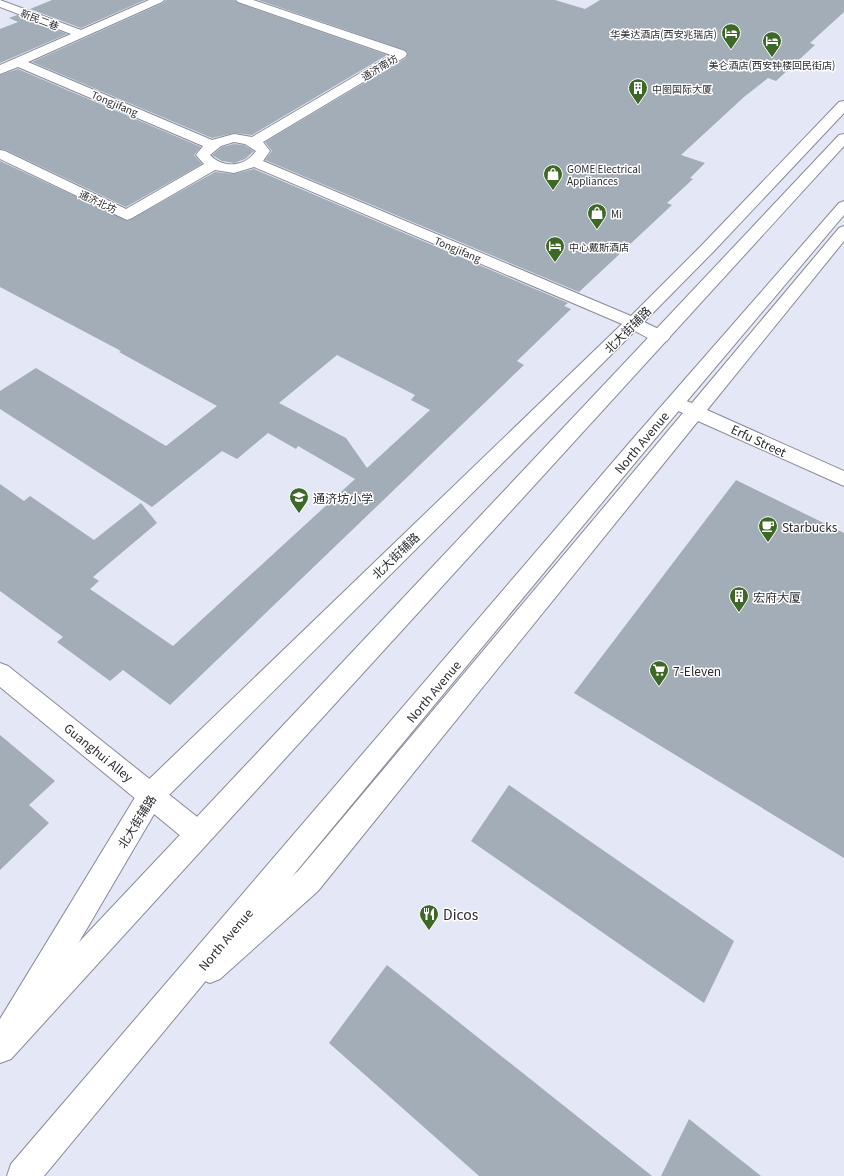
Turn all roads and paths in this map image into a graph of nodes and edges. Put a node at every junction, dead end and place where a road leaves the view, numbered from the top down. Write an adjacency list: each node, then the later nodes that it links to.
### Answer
1 (158, 0): 4 (street)
2 (242, 0): 9 (street, 通济南坊)
3 (0, 3): 4 (street, 新民二巷)
4 (81, 34): 5 (street)
5 (18, 62): 6 (street); 10 (street, Tongjifang)
6 (0, 70)
7 (844, 105): 16 (street, 北大街辅路)
8 (844, 138): 17 (street)
9 (253, 142): 10 (street); 12 (street)
10 (212, 145): 13 (street)
11 (0, 154): 13 (street, 通济北坊)
12 (254, 162): 13 (street); 16 (street, Tongjifang)
13 (213, 165)
14 (844, 206): 18 (street, North Avenue)
15 (844, 231): 18 (street)
16 (633, 323): 17 (street, Tongjifang); 21 (street, 北大街辅路)
17 (661, 337): 22 (street)
18 (685, 407): 19 (street, Erfu Street); 24 (street, North Avenue)
19 (844, 479)
20 (0, 673): 21 (street, Guanghui Alley)
21 (151, 795): 22 (street, Guanghui Alley); 23 (street, 北大街辅路)
22 (197, 833): 23 (street)
23 (0, 1048)
24 (23, 1176)

